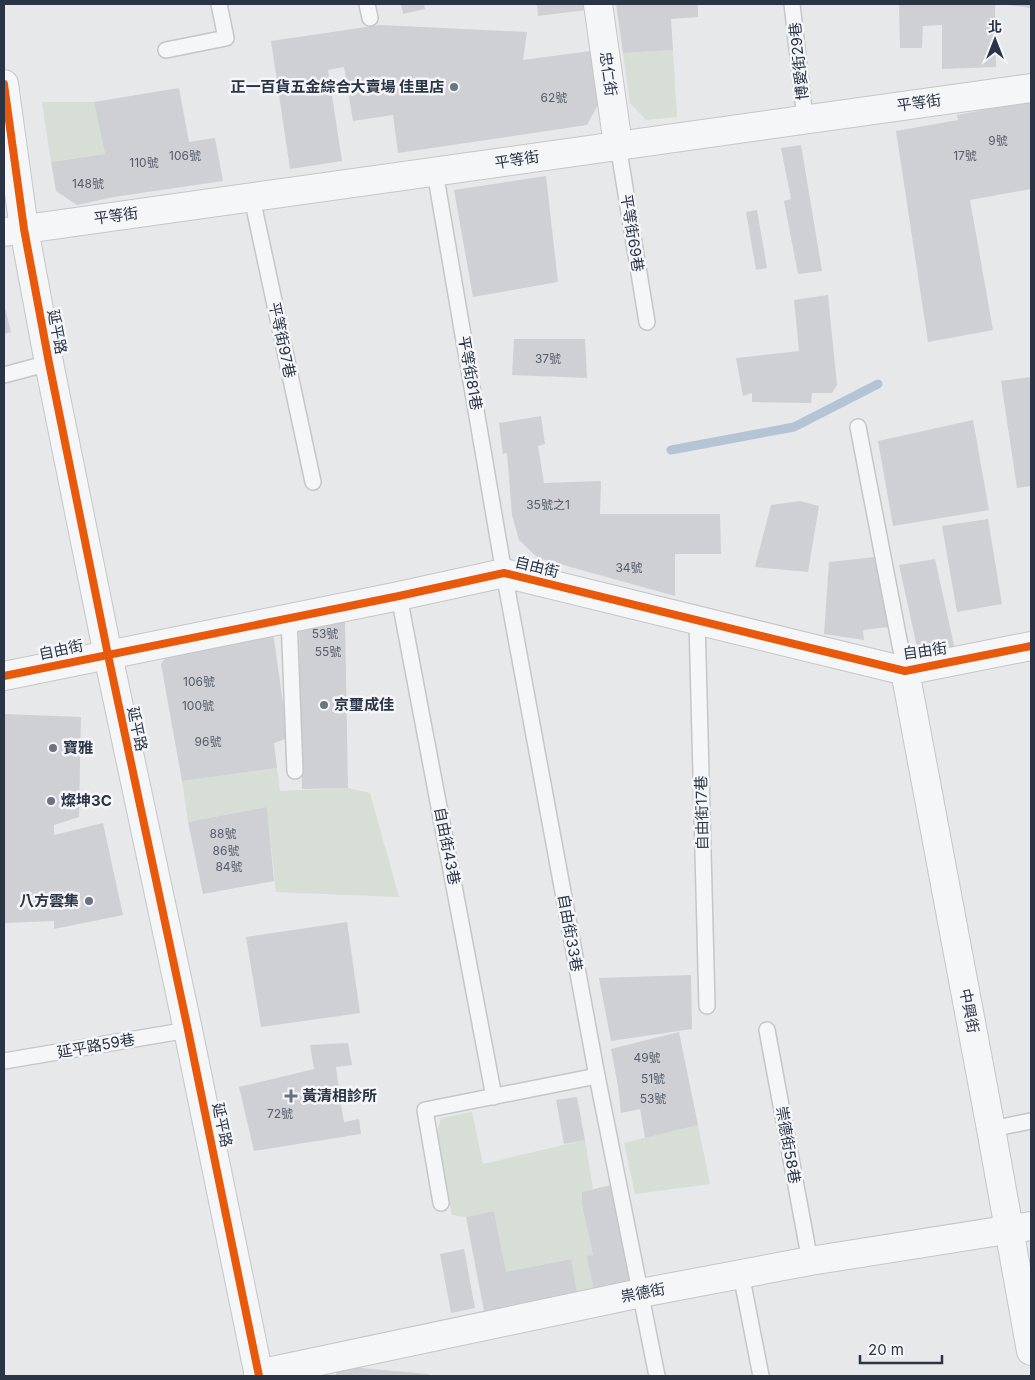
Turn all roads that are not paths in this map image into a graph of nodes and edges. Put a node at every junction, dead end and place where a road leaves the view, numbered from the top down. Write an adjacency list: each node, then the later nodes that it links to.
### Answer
1 (219, 4): 4 (lane)
2 (598, 4): 8 (street, 忠仁街)
3 (792, 4): 7 (lane, 博愛街29巷)
4 (166, 50)
5 (4, 84): 11 (street, 延平路)
6 (1031, 88): 7 (street, 平等街)
7 (805, 119): 8 (street, 平等街)
8 (618, 145): 9 (street, 平等街); 12 (lane, 平等街69巷)
9 (436, 172): 10 (street, 平等街); 17 (lane, 平等街81巷)
10 (252, 198): 11 (street, 平等街); 16 (lane, 平等街97巷)
11 (14, 231): 13 (street, 延平路)
12 (647, 322)
13 (49, 363): 14 (lane); 22 (street, 延平路)
14 (4, 375)
15 (858, 427): 23 (lane)
16 (313, 482)
17 (504, 573): 18 (street, 自由街); 20 (street, 自由街); 30 (lane, 自由街33巷)
18 (399, 596): 19 (street, 自由街); 31 (lane, 自由街43巷)
19 (288, 618): 22 (street, 自由街); 25 (lane)
20 (697, 620): 23 (street, 自由街); 26 (lane, 自由街17巷)
21 (1031, 646): 23 (street, 自由街)
22 (108, 655): 24 (street, 自由街); 27 (street, 延平路)
23 (905, 671): 33 (street, 中興街)
24 (4, 676)
25 (295, 771)
26 (707, 1006)
27 (188, 1030): 29 (lane, 延平路59巷); 40 (street, 延平路)
28 (767, 1030): 36 (lane, 崇德街58巷)
29 (4, 1061)
30 (597, 1076): 31 (lane); 38 (lane, 自由街33巷)
31 (494, 1097): 34 (lane)
32 (1031, 1121): 33 (lane)
33 (991, 1128): 35 (street, 中興街)
34 (441, 1204)
35 (1020, 1229): 36 (street, 祟德街); 39 (street, 中興街)
36 (810, 1261): 37 (street, 祟德街)
37 (741, 1274): 38 (street, 祟德街); 42 (lane)
38 (641, 1293): 40 (street, 祟德街); 41 (lane, 自由街33巷)
39 (1031, 1351)
40 (258, 1375)
41 (657, 1376)
42 (761, 1376)

